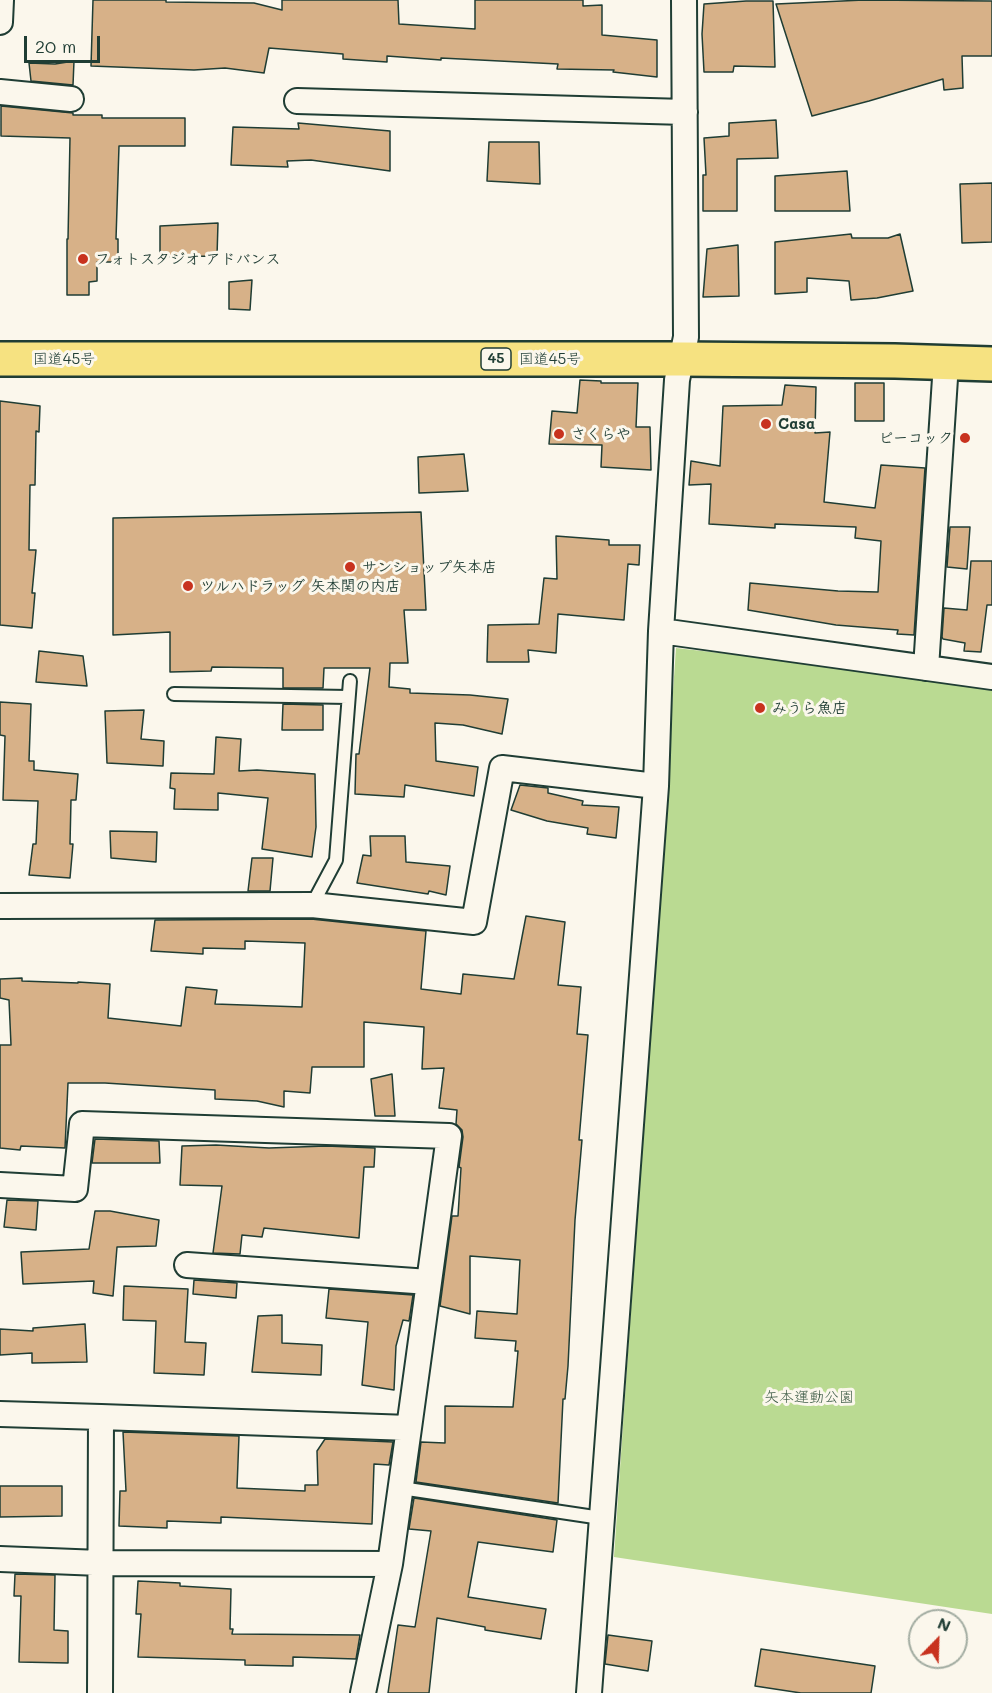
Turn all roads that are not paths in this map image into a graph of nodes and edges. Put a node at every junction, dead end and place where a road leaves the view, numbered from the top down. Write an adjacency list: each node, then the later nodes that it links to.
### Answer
1 (1, 0): 3 (street)
2 (684, 0): 7 (street)
3 (0, 22)
4 (0, 92): 5 (street)
5 (71, 99)
6 (297, 101): 7 (street)
7 (686, 112): 9 (street)
8 (0, 359): 9 (highway, 国道45号 / 45)
9 (682, 359): 10 (highway, 国道45号 / 45); 12 (street)
10 (946, 363): 11 (highway, 国道45号 / 45); 13 (street)
11 (992, 364)
12 (661, 631): 13 (street); 18 (street)
13 (926, 668): 14 (street)
14 (992, 677)
15 (350, 681): 17 (lane)
16 (174, 694): 17 (lane)
17 (348, 697): 19 (lane)
18 (656, 786): 19 (street); 28 (street)
19 (312, 905): 20 (street)
20 (0, 906)
21 (0, 1185): 23 (street)
22 (187, 1265): 23 (street)
23 (429, 1282): 26 (street)
24 (0, 1414): 25 (street)
25 (101, 1417): 26 (street); 30 (street)
26 (409, 1428): 27 (street)
27 (400, 1488): 28 (lane); 31 (street)
28 (601, 1518): 34 (street)
29 (0, 1559): 30 (street)
30 (100, 1563): 31 (street); 32 (street)
31 (390, 1564): 33 (street)
32 (100, 1693)
33 (363, 1693)
34 (589, 1693)

